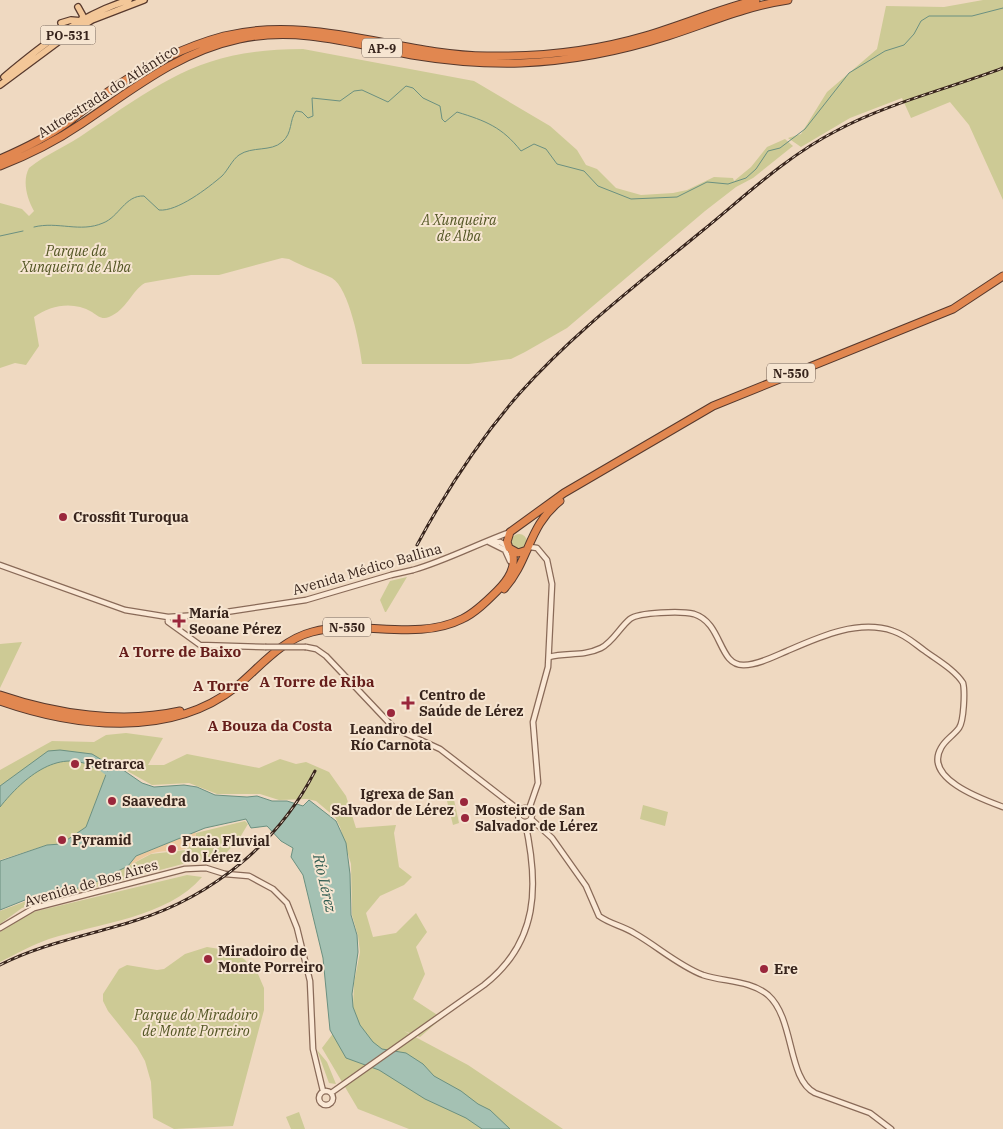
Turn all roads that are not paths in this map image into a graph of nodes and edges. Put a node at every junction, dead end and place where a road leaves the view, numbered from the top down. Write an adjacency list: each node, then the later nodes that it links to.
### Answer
1 (129, 0): 6 (main road, PO-531)
2 (144, 0): 5 (main road, PO-531)
3 (756, 0): 10 (highway, Autoestrada do Atlántico / AP-9)
4 (788, 0): 11 (highway, Autoestrada do Atlántico / AP-9)
5 (124, 7): 7 (main road); 9 (main road, PO-531)
6 (104, 9): 7 (main road, PO-531); 7 (main road)
7 (81, 21): 8 (main road); 9 (main road)
8 (61, 23)
9 (0, 83)
10 (0, 159)
11 (0, 166)
12 (1003, 276): 13 (highway, N-550)
13 (585, 482): 14 (highway, N-550); 15 (highway, N-550)
14 (513, 531): 15 (highway); 17 (street, Avenida Médico Ballina); 18 (highway)
15 (531, 539): 19 (highway, N-550)
16 (489, 542): 17 (street, Avenida Médico Ballina); 18 (street, Avenida Médico Ballina); 21 (street)
17 (481, 543): 22 (street, Avenida Médico Ballina, bridge)
18 (510, 548): 19 (highway); 21 (highway)
19 (528, 548): 23 (highway, N-550); 24 (street)
20 (0, 565): 22 (street, Avenida Médico Ballina)
21 (510, 574): 23 (highway, N-550)
22 (168, 617): 30 (street, bridge)
23 (462, 619): 25 (highway, N-550)
24 (549, 657): 28 (street); 29 (street)
25 (247, 677): 26 (highway, N-550); 27 (highway, N-550)
26 (0, 695)
27 (0, 701)
28 (1003, 807)
29 (529, 809): 30 (street); 31 (street)
30 (519, 810): 32 (street)
31 (531, 819): 32 (street); 37 (street)
32 (525, 822): 36 (street)
33 (0, 928): 34 (street, Avenida de Bos Aires)
34 (316, 1063): 35 (street, Avenida de Bos Aires); 36 (street, Avenida de Bos Aires)
35 (323, 1091): 36 (street); 36 (street)
36 (330, 1092)
37 (891, 1129)

